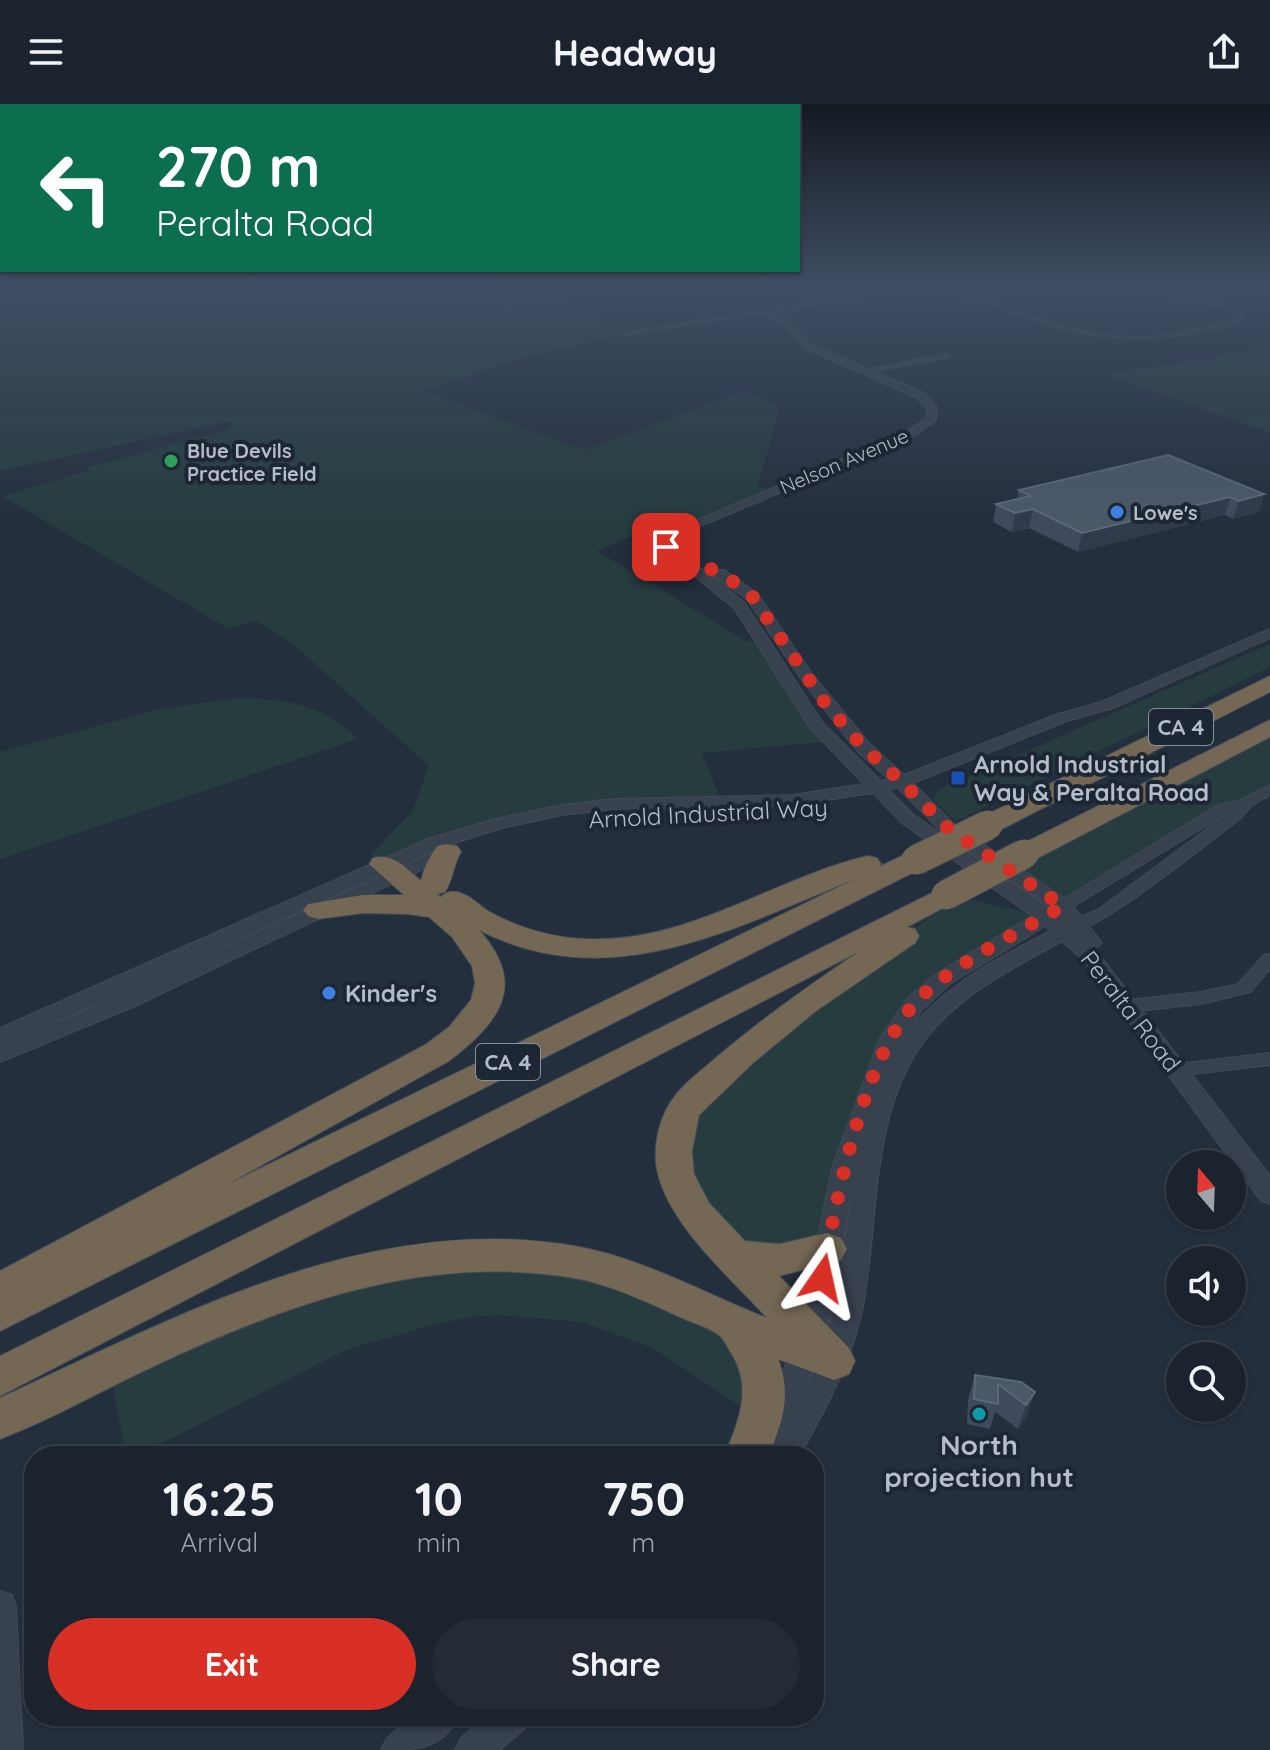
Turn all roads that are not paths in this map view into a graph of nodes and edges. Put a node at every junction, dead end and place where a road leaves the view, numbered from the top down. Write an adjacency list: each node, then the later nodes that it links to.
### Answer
1 (844, 362): 3 (street, Nelson Avenue)
2 (913, 362): 3 (street)
3 (865, 371): 4 (street, Nelson Avenue)
4 (649, 543): 8 (street, Peralta Road); 10 (street, Peralta Road)
5 (1270, 633): 8 (street, Arnold Industrial Way)
6 (1270, 683): 13 (highway, CA 4, bridge)
7 (1270, 727): 16 (highway, CA 4, bridge)
8 (907, 786): 10 (street, Arnold Industrial Way); 18 (street, Peralta Road)
9 (1270, 789): 11 (street)
10 (881, 793): 12 (street, Arnold Industrial Way); 14 (street, Arnold Industrial Way); 18 (street, Peralta Road)
11 (1246, 803): 18 (street); 18 (street)
12 (447, 852): 14 (street, Arnold Industrial Way); 15 (highway)
13 (911, 854): 15 (highway); 28 (highway, CA 4)
14 (396, 870): 15 (highway); 17 (street, Arnold Industrial Way); 21 (street, Arnold Industrial Way)
15 (437, 898): 17 (highway); 28 (highway)
16 (950, 899): 29 (highway); 34 (highway, CA 4)
17 (318, 910): 22 (street, Arnold Industrial Way)
18 (1063, 920): 20 (street, Peralta Road); 27 (street); 33 (street)
19 (1270, 959): 20 (street)
20 (1136, 1006): 24 (street, Peralta Road)
21 (0, 1037)
22 (0, 1054)
23 (1270, 1059): 24 (street)
24 (1183, 1069): 25 (street, Peralta Road); 26 (street, Peralta Road)
25 (1270, 1176)
26 (1270, 1194)
27 (827, 1249): 29 (highway); 33 (street)
28 (95, 1254): 30 (highway); 31 (highway, CA 4)
29 (737, 1256): 33 (highway)
30 (0, 1290)
31 (0, 1314)
32 (735, 1324): 33 (highway); 35 (highway); 36 (highway)
33 (816, 1349): 37 (street)
34 (0, 1377)
35 (0, 1419)
36 (759, 1446)
37 (763, 1446)
38 (0, 1607): 41 (street)
39 (429, 1726): 42 (street)
40 (501, 1726): 43 (street)
41 (5, 1750)
42 (399, 1750)
43 (473, 1750)

